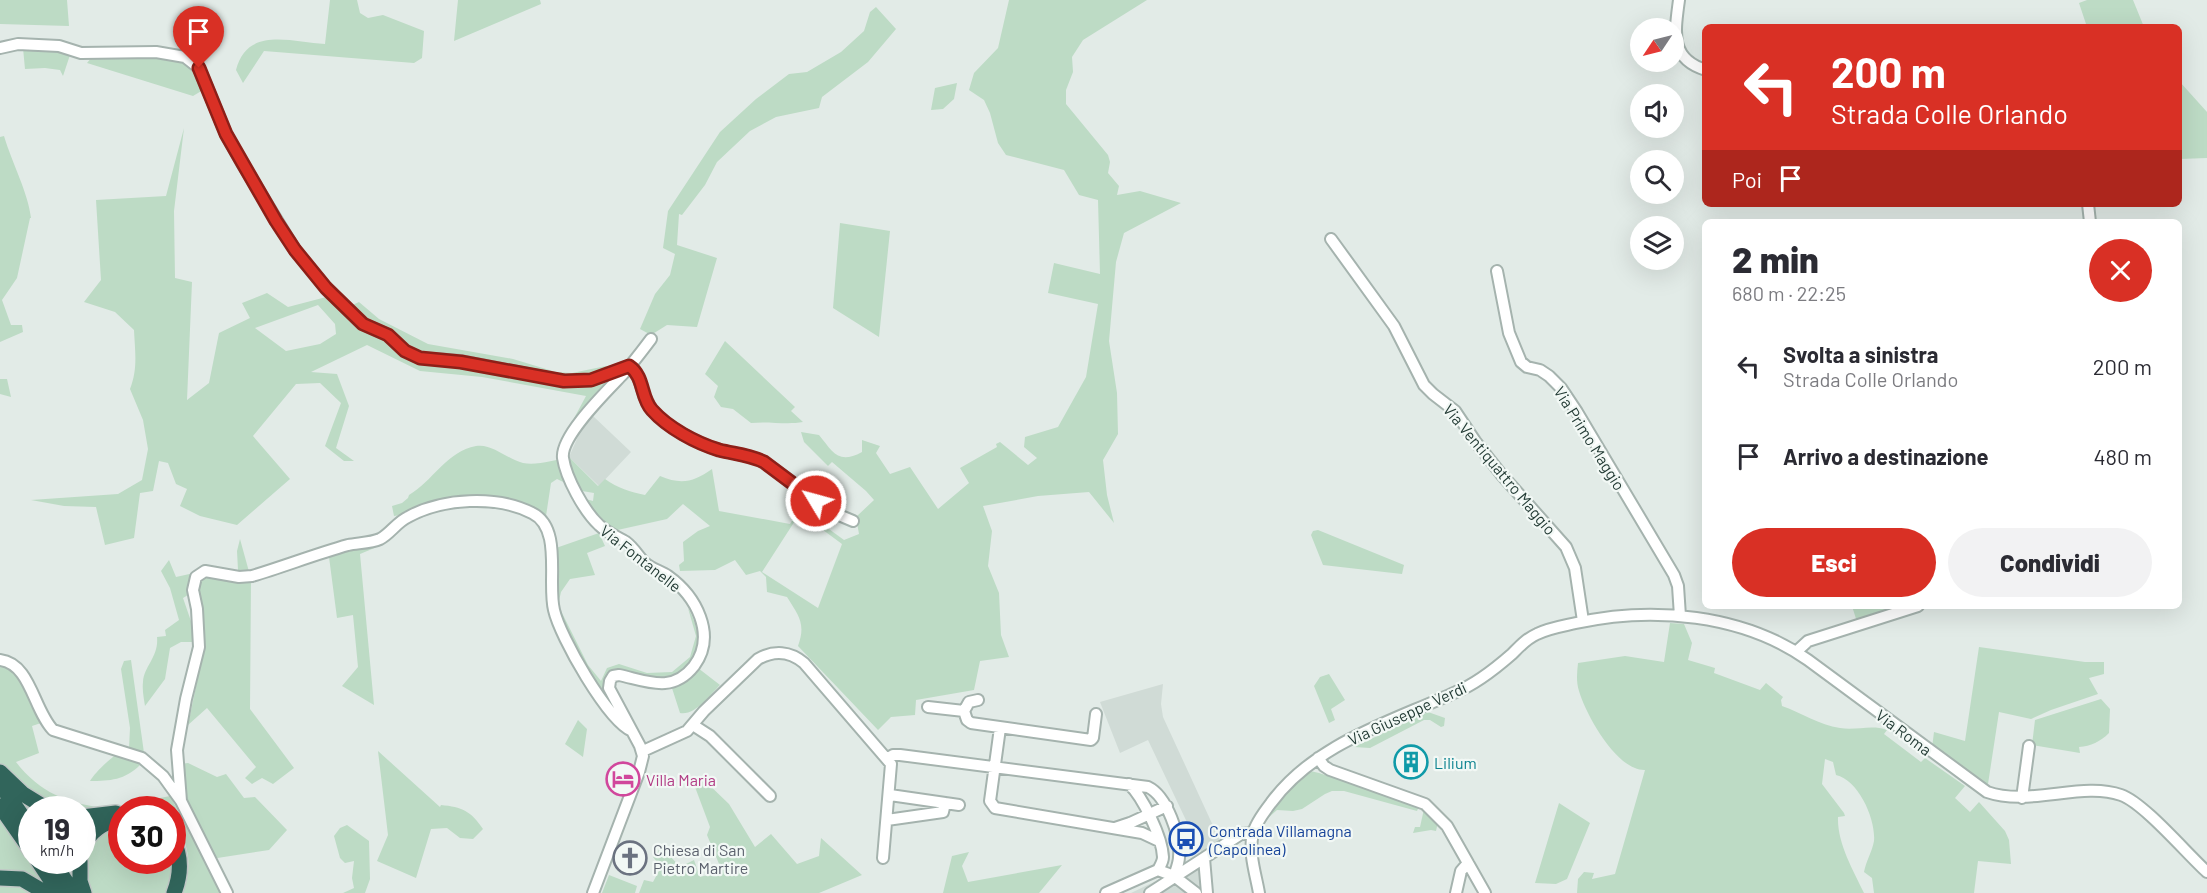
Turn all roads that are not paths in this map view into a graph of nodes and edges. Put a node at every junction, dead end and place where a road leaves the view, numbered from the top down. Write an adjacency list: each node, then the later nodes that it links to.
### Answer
1 (1679, 0): 3 (street)
2 (0, 48): 7 (street)
3 (1702, 68)
4 (1331, 239): 11 (street, Via Ventiquattro Maggio)
5 (1497, 271): 10 (street, Via Primo Maggio)
6 (651, 339): 7 (street, Via Fontanelle)
7 (629, 366): 8 (street); 20 (street, Via Fontanelle)
8 (853, 521)
9 (1909, 609): 12 (street)
10 (1680, 616): 11 (street, Via Roma); 12 (street, Via Roma)
11 (1583, 621): 24 (street, Via Giuseppe Verdi)
12 (1796, 652): 34 (street, Via Roma)
13 (0, 660): 30 (street)
14 (978, 700): 16 (street)
15 (928, 707): 16 (street)
16 (964, 711): 19 (street)
17 (1096, 714): 19 (street)
18 (693, 725): 22 (street); 23 (street); 32 (street)
19 (1000, 728): 25 (street)
20 (632, 731): 22 (street, Via Fontanelle); 31 (street)
21 (2029, 746): 34 (street)
22 (642, 751): 65 (street)
23 (888, 758): 25 (street); 33 (street)
24 (1318, 758): 45 (street, Via Giuseppe Verdi); 49 (street)
25 (995, 767): 28 (street); 43 (street)
26 (0, 772): 29 (highway)
27 (0, 784): 39 (highway)
28 (1128, 784): 38 (street); 41 (street)
29 (26, 796)
30 (177, 796)
31 (181, 796)
32 (770, 796)
33 (895, 796): 35 (street); 42 (street)
34 (2022, 798): 51 (street, Via Roma)
35 (945, 803): 36 (street); 42 (street)
36 (959, 805)
37 (0, 806): 44 (highway)
38 (1167, 806): 41 (street); 56 (street)
39 (18, 810)
40 (186, 811): 64 (street)
41 (1148, 815): 43 (street); 46 (street)
42 (893, 819): 48 (street)
43 (1113, 828): 46 (street)
44 (18, 832)
45 (1253, 833): 47 (street); 70 (street)
46 (1159, 841): 50 (street)
47 (1206, 857): 56 (street); 69 (street)
48 (883, 858)
49 (1468, 862): 58 (street); 71 (street)
50 (1158, 870): 56 (street); 66 (street)
51 (2207, 873)
52 (47, 874): 60 (highway)
53 (61, 874): 61 (highway)
54 (79, 874): 62 (highway)
55 (179, 874): 63 (highway)
56 (1174, 876): 67 (street); 68 (street)
57 (0, 878): 59 (highway)
58 (1482, 892)
59 (46, 893)
60 (59, 893)
61 (74, 893)
62 (84, 893)
63 (174, 893)
64 (227, 893)
65 (593, 893)
66 (1106, 893)
67 (1150, 893)
68 (1196, 893)
69 (1207, 893)
70 (1259, 893)
71 (1456, 893)

